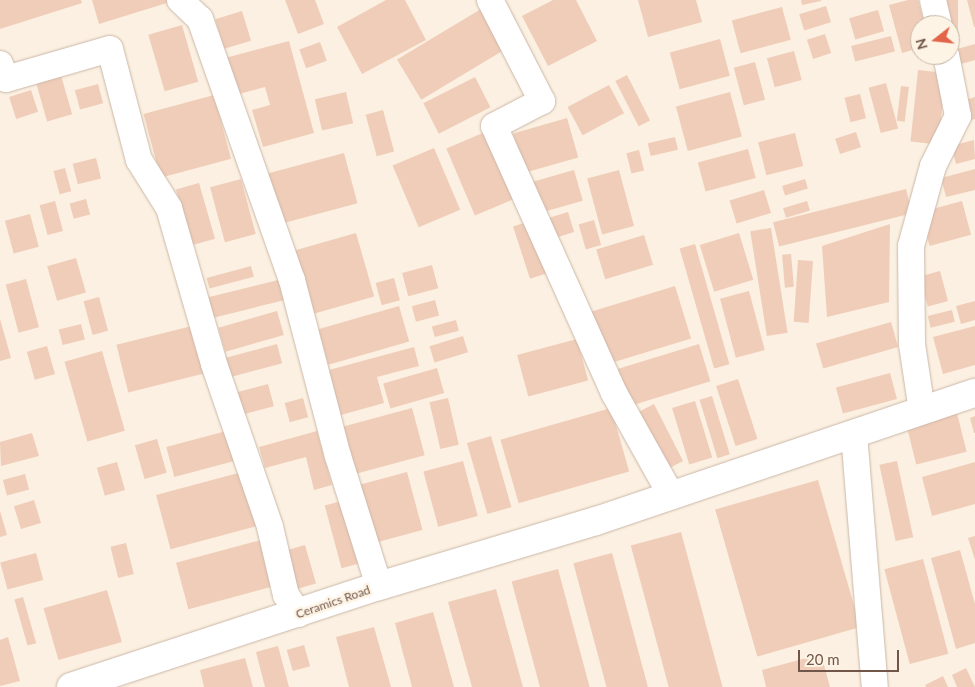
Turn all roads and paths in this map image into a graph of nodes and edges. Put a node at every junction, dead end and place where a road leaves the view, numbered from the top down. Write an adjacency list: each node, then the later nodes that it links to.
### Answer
1 (180, 0): 11 (street)
2 (490, 0): 10 (street)
3 (932, 0): 4 (street)
4 (937, 15)
5 (0, 64): 12 (street)
6 (948, 65): 8 (street)
7 (975, 393): 8 (street, Ceramics Road)
8 (922, 411): 9 (street, Ceramics Road)
9 (854, 434): 10 (street, Ceramics Road); 14 (street)
10 (671, 496): 11 (street, Ceramics Road)
11 (379, 586): 12 (street, Ceramics Road)
12 (299, 614): 13 (street, Ceramics Road)
13 (72, 687)
14 (876, 687)

